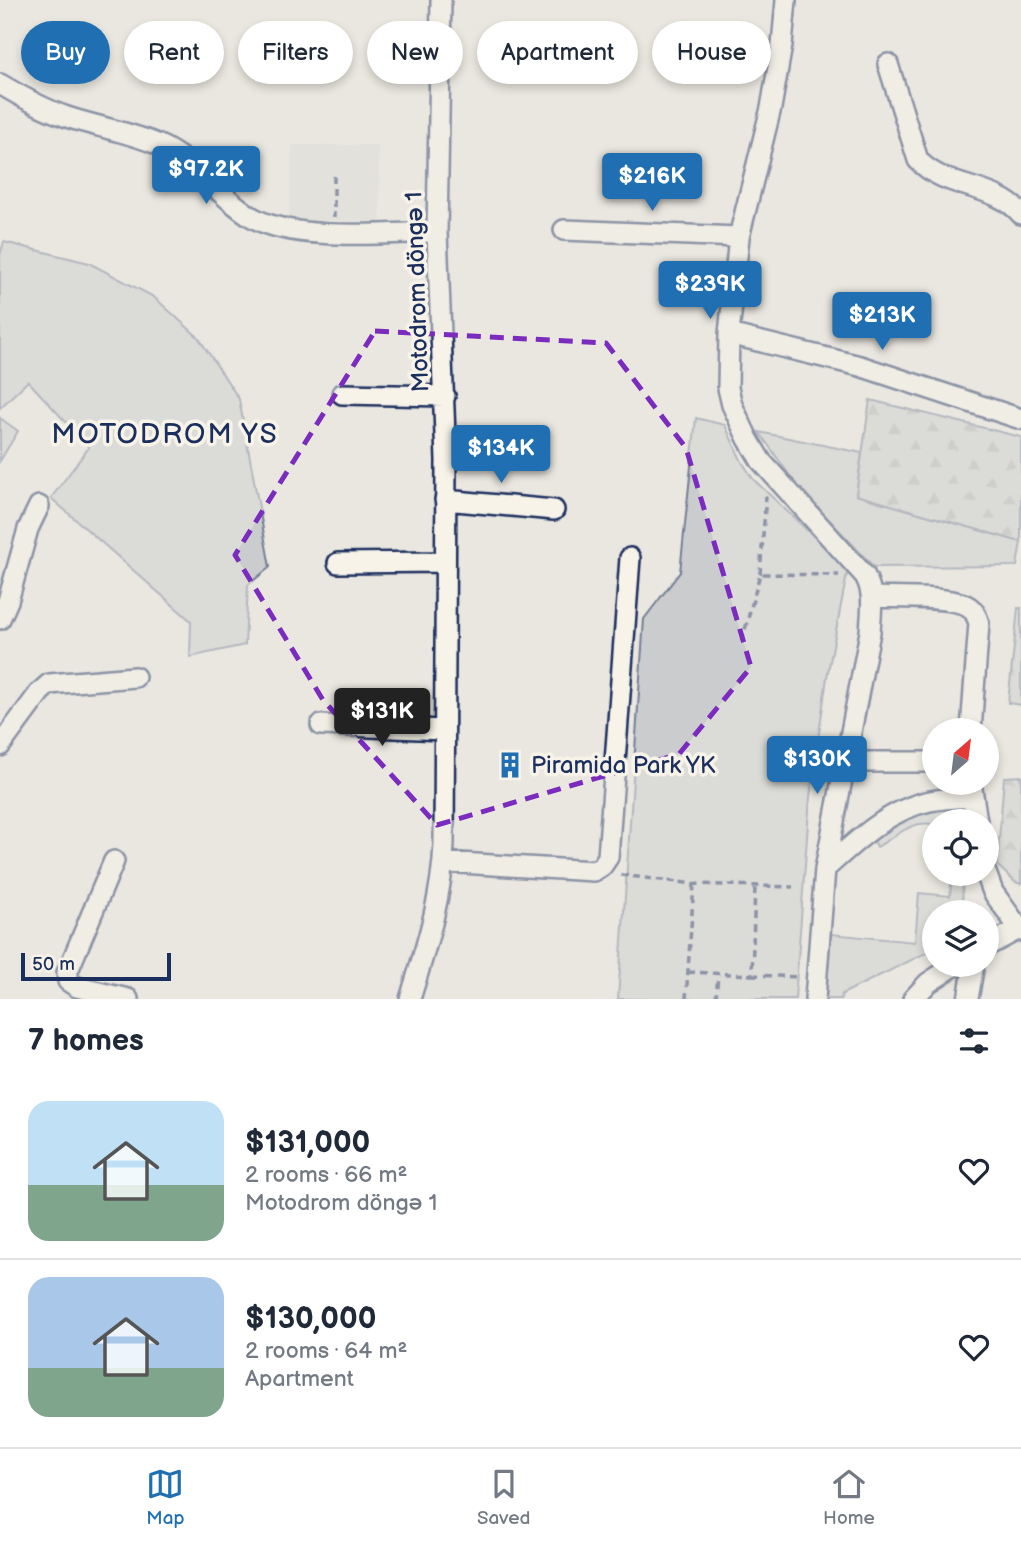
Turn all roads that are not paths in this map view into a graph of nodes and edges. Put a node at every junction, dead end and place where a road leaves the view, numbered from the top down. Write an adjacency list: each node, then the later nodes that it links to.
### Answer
1 (441, 0): 7 (street, Motodrom döngə 1)
2 (786, 0): 8 (street)
3 (888, 64): 5 (street)
4 (0, 84): 7 (street)
5 (1021, 214)
6 (565, 230): 8 (street)
7 (437, 232): 11 (street, Motodrom döngə 1)
8 (738, 237): 9 (street)
9 (729, 334): 12 (street); 19 (street)
10 (342, 394): 11 (street)
11 (444, 396): 13 (street, Motodrom döngə 1)
12 (1021, 419)
13 (445, 500): 15 (street); 17 (street, Motodrom döngə 1)
14 (38, 506): 20 (street)
15 (554, 510)
16 (630, 558): 30 (street)
17 (445, 562): 18 (street); 24 (street, Motodrom döngə 1)
18 (338, 563)
19 (872, 597): 22 (street); 26 (street)
20 (0, 619)
21 (135, 677): 25 (street)
22 (972, 718)
23 (321, 726): 24 (street)
24 (444, 730): 30 (street, Motodrom döngə 1)
25 (0, 746)
26 (844, 762): 27 (street); 31 (street)
27 (922, 762)
28 (952, 795): 31 (street)
29 (114, 861): 37 (street)
30 (443, 862): 38 (street, Motodrom döngə 1)
31 (825, 869): 39 (street)
32 (991, 886): 33 (street)
33 (1020, 929): 34 (street)
34 (999, 940)
35 (938, 977): 40 (street)
36 (972, 977): 41 (street)
37 (128, 999)
38 (410, 999)
39 (815, 999)
40 (913, 999)
41 (968, 999)

